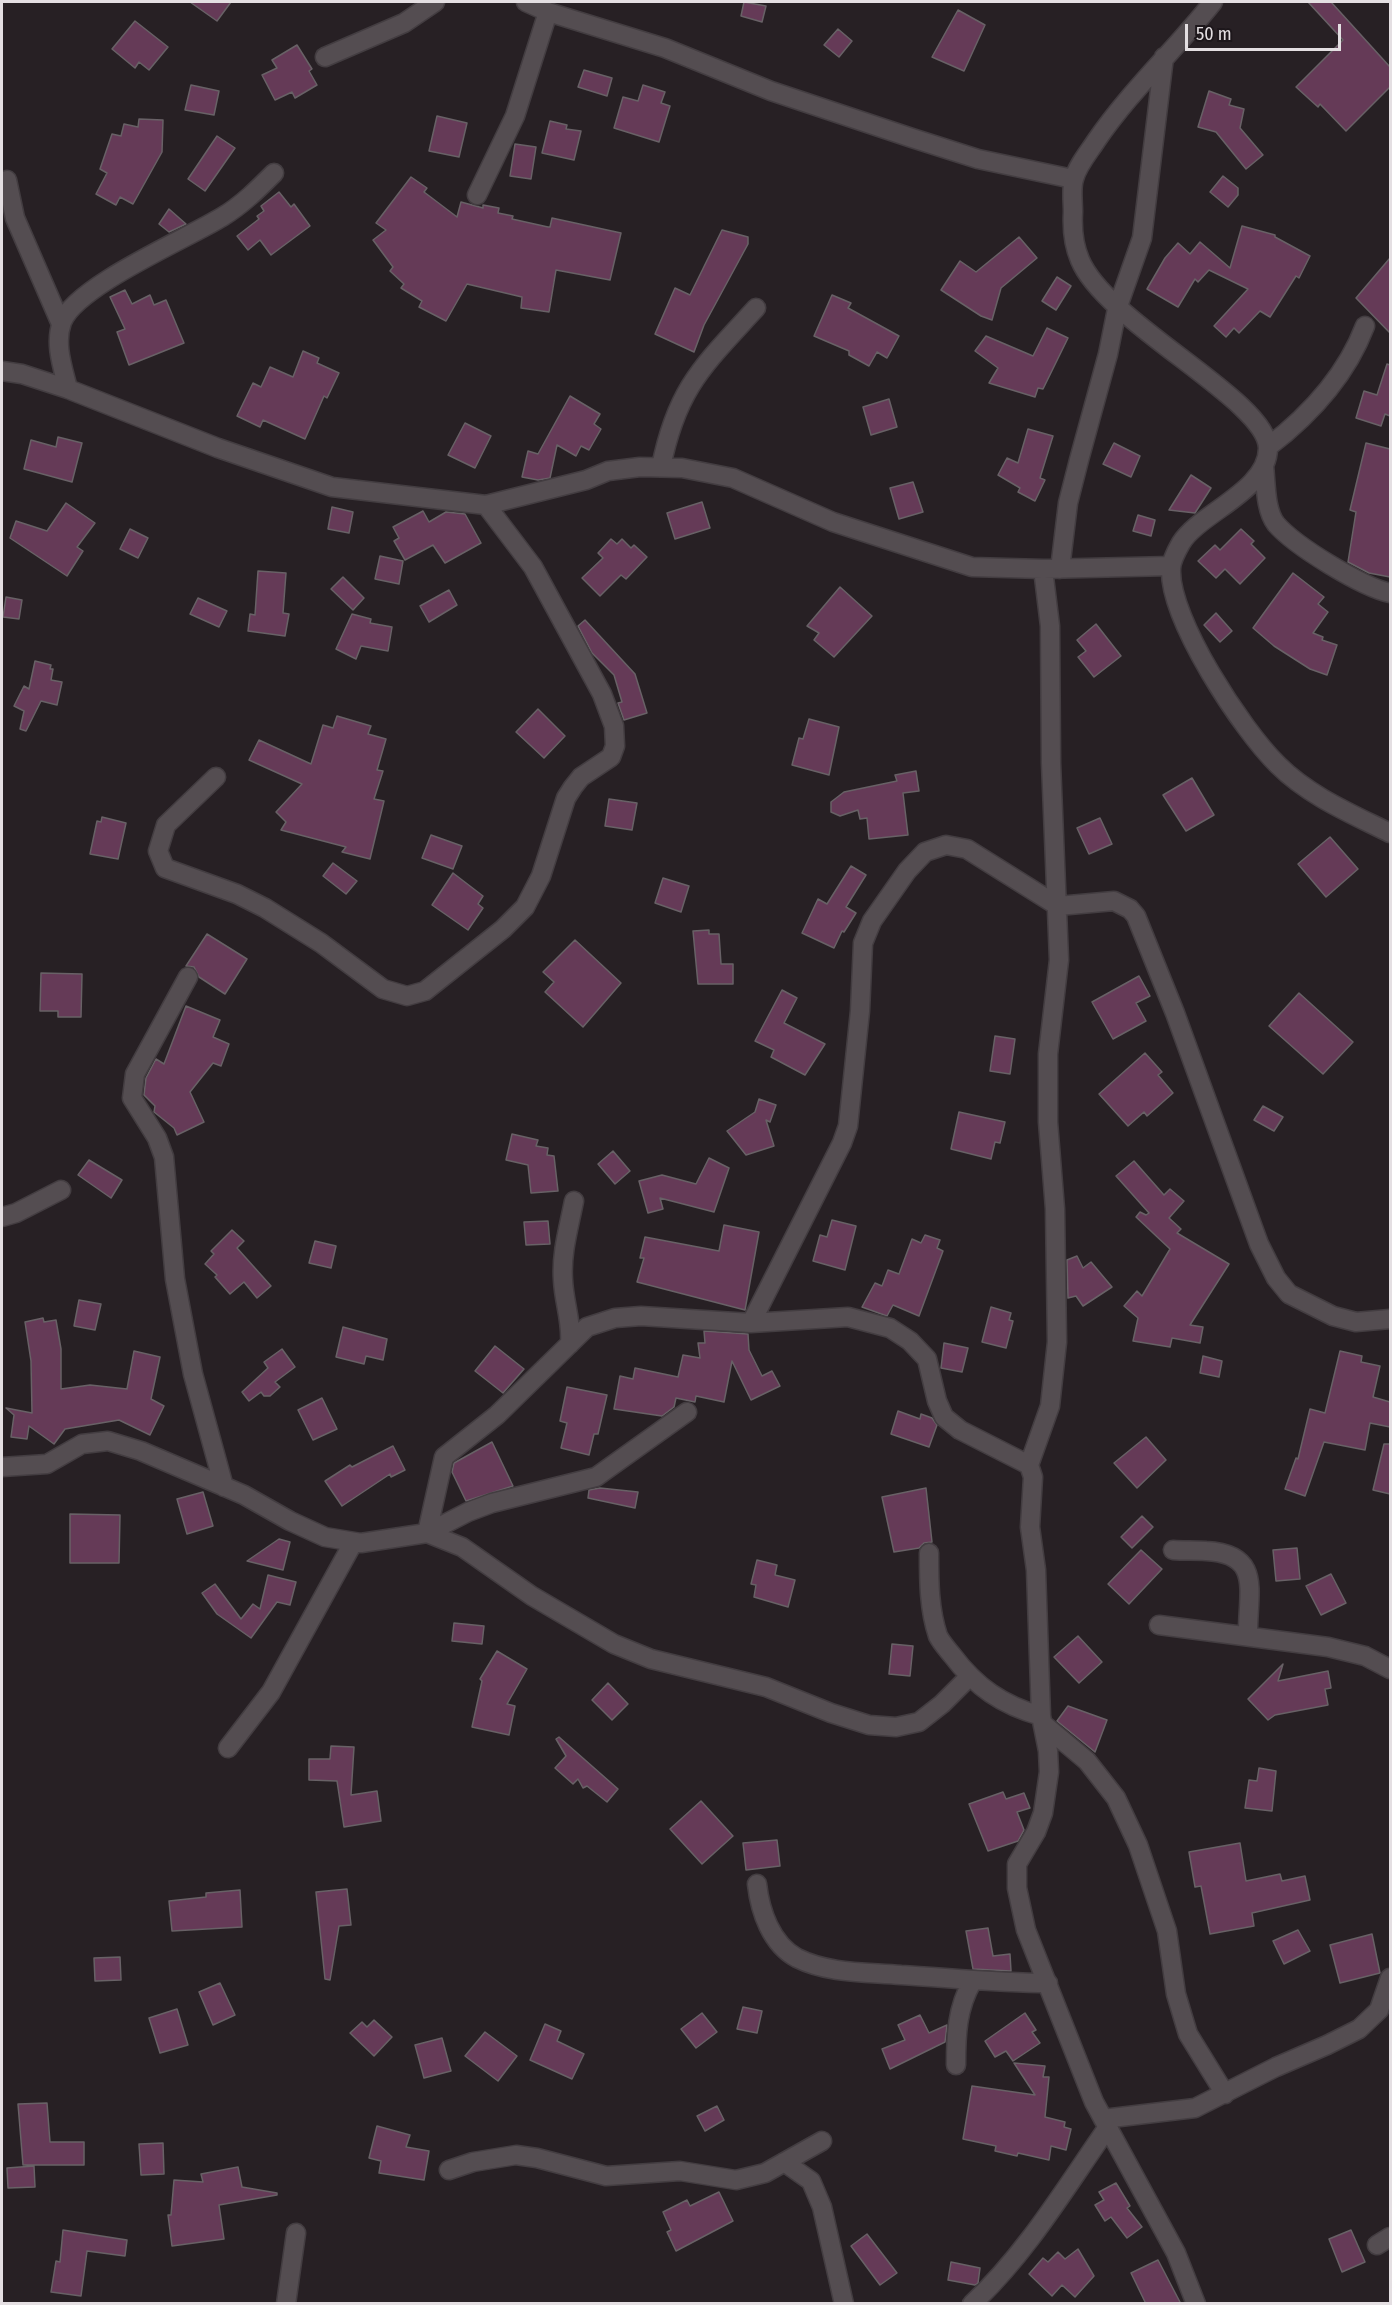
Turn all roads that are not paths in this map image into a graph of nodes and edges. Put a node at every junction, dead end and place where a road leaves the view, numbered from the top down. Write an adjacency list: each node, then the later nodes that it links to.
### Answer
1 (435, 2): 5 (street)
2 (526, 2): 4 (street)
3 (1213, 2): 6 (street)
4 (548, 12): 8 (street); 10 (street)
5 (325, 57)
6 (1164, 57): 8 (street); 12 (street)
7 (274, 173): 13 (street)
8 (1073, 179): 12 (street)
9 (7, 180): 13 (street)
10 (477, 195)
11 (756, 308): 19 (street)
12 (1118, 309): 17 (street); 22 (street)
13 (61, 324): 16 (street)
14 (1365, 326): 17 (street)
15 (2, 371): 16 (street)
16 (68, 389): 20 (street)
17 (1268, 447): 18 (street)
18 (1264, 466): 21 (street); 23 (street)
19 (661, 467): 20 (street); 22 (street)
20 (486, 505): 24 (street)
21 (1171, 567): 22 (street); 25 (street)
22 (1051, 569): 26 (street)
23 (1390, 593)
24 (216, 777)
25 (1390, 834)
26 (1058, 906): 31 (street); 32 (street); 35 (street)
27 (188, 977): 37 (street)
28 (61, 1190): 30 (street)
29 (574, 1201): 33 (street)
30 (2, 1217)
31 (1390, 1319)
32 (750, 1323): 33 (street); 35 (street)
33 (570, 1344): 38 (street)
34 (687, 1412): 38 (street)
35 (1029, 1465): 46 (street)
36 (2, 1467): 37 (street)
37 (224, 1487): 39 (street)
38 (427, 1533): 39 (street); 45 (street)
39 (353, 1543): 47 (street)
40 (1173, 1550): 43 (street)
41 (929, 1553): 45 (street)
42 (1159, 1625): 43 (street)
43 (1248, 1636): 44 (street)
44 (1390, 1669)
45 (969, 1677): 46 (street)
46 (1042, 1720): 51 (street); 55 (street)
47 (228, 1748)
48 (757, 1884): 50 (street)
49 (1390, 1978): 52 (street)
50 (972, 1982): 51 (street); 54 (street)
51 (1048, 1983): 56 (street)
52 (1384, 1996): 53 (street); 55 (street)
53 (1390, 2016)
54 (956, 2065)
55 (1225, 2094): 56 (street)
56 (1106, 2123): 63 (street); 64 (street)
57 (822, 2140): 58 (street)
58 (784, 2162): 59 (street); 62 (street)
59 (449, 2170)
60 (296, 2232): 61 (street)
61 (286, 2304)
62 (844, 2304)
63 (972, 2304)
64 (1196, 2304)

